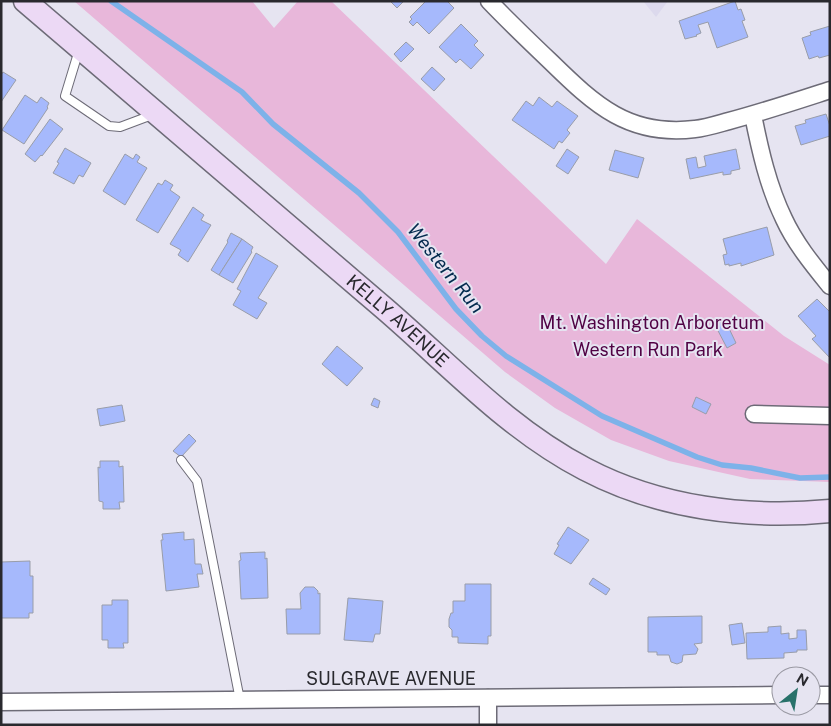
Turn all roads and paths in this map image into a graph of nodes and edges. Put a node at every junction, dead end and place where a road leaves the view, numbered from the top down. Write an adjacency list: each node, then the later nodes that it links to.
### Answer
1 (25, 1): 3 (main road, KELLY AVENUE)
2 (488, 1): 6 (street)
3 (80, 48): 5 (main road, KELLY AVENUE); 5 (lane)
4 (830, 90): 6 (street)
5 (157, 114): 11 (main road, KELLY AVENUE)
6 (753, 115): 7 (street)
7 (830, 286)
8 (754, 414): 9 (street)
9 (830, 416)
10 (181, 460): 14 (lane)
11 (830, 511)
12 (771, 695): 13 (street, SULGRAVE AVENUE)
13 (488, 698): 14 (street, SULGRAVE AVENUE); 16 (street)
14 (240, 700): 15 (street, SULGRAVE AVENUE)
15 (1, 702)
16 (488, 725)

